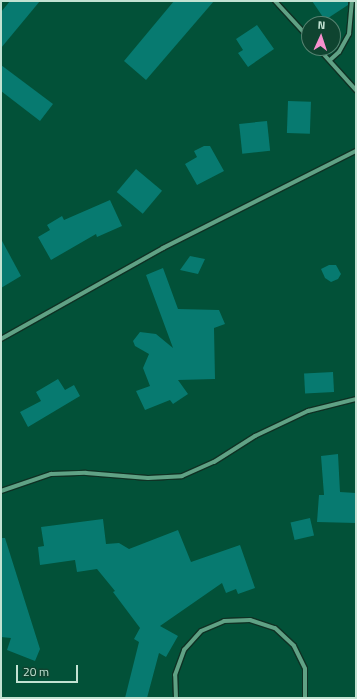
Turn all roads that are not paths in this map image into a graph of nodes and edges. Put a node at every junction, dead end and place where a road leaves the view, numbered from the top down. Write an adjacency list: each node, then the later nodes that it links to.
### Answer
1 (275, 1): 3 (street)
2 (352, 1): 5 (street)
3 (301, 29)
4 (326, 56): 5 (street)
5 (330, 60): 6 (street)
6 (356, 90)
7 (356, 151): 8 (street)
8 (1, 339)
9 (356, 399): 10 (street)
10 (1, 491)
11 (176, 698): 12 (street)
12 (305, 698)

